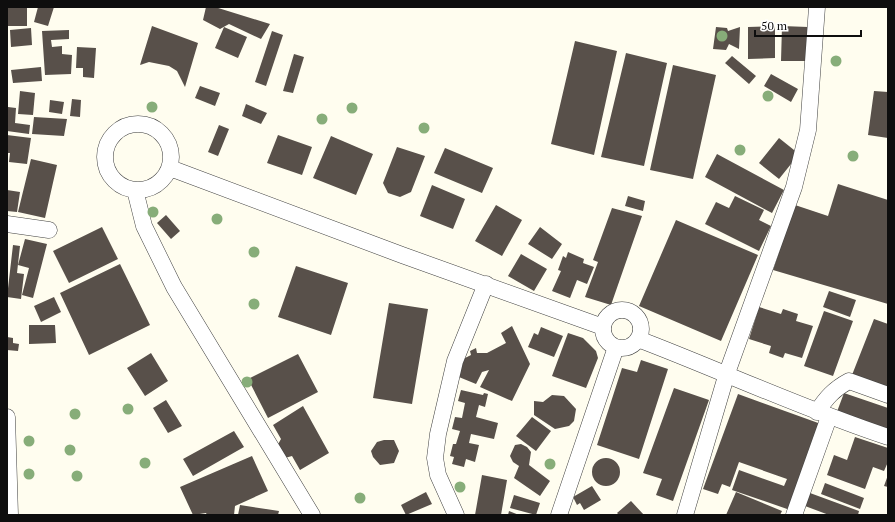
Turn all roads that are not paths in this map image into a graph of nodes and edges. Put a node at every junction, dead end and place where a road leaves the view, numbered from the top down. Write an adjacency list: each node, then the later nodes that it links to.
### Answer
1 (817, 7): 10 (street)
2 (170, 168): 3 (street); 3 (street); 6 (street)
3 (135, 190): 16 (street)
4 (7, 224): 5 (street)
5 (49, 230)
6 (486, 284): 7 (street); 17 (street)
7 (603, 327): 8 (street); 9 (street)
8 (638, 339): 9 (street); 10 (street)
9 (616, 347): 18 (street)
10 (727, 374): 12 (street); 19 (street)
11 (888, 394): 12 (street)
12 (823, 415): 14 (street); 20 (street)
13 (7, 417): 15 (street)
14 (888, 437)
15 (10, 515)
16 (312, 515)
17 (456, 515)
18 (559, 515)
19 (685, 515)
20 (794, 515)

